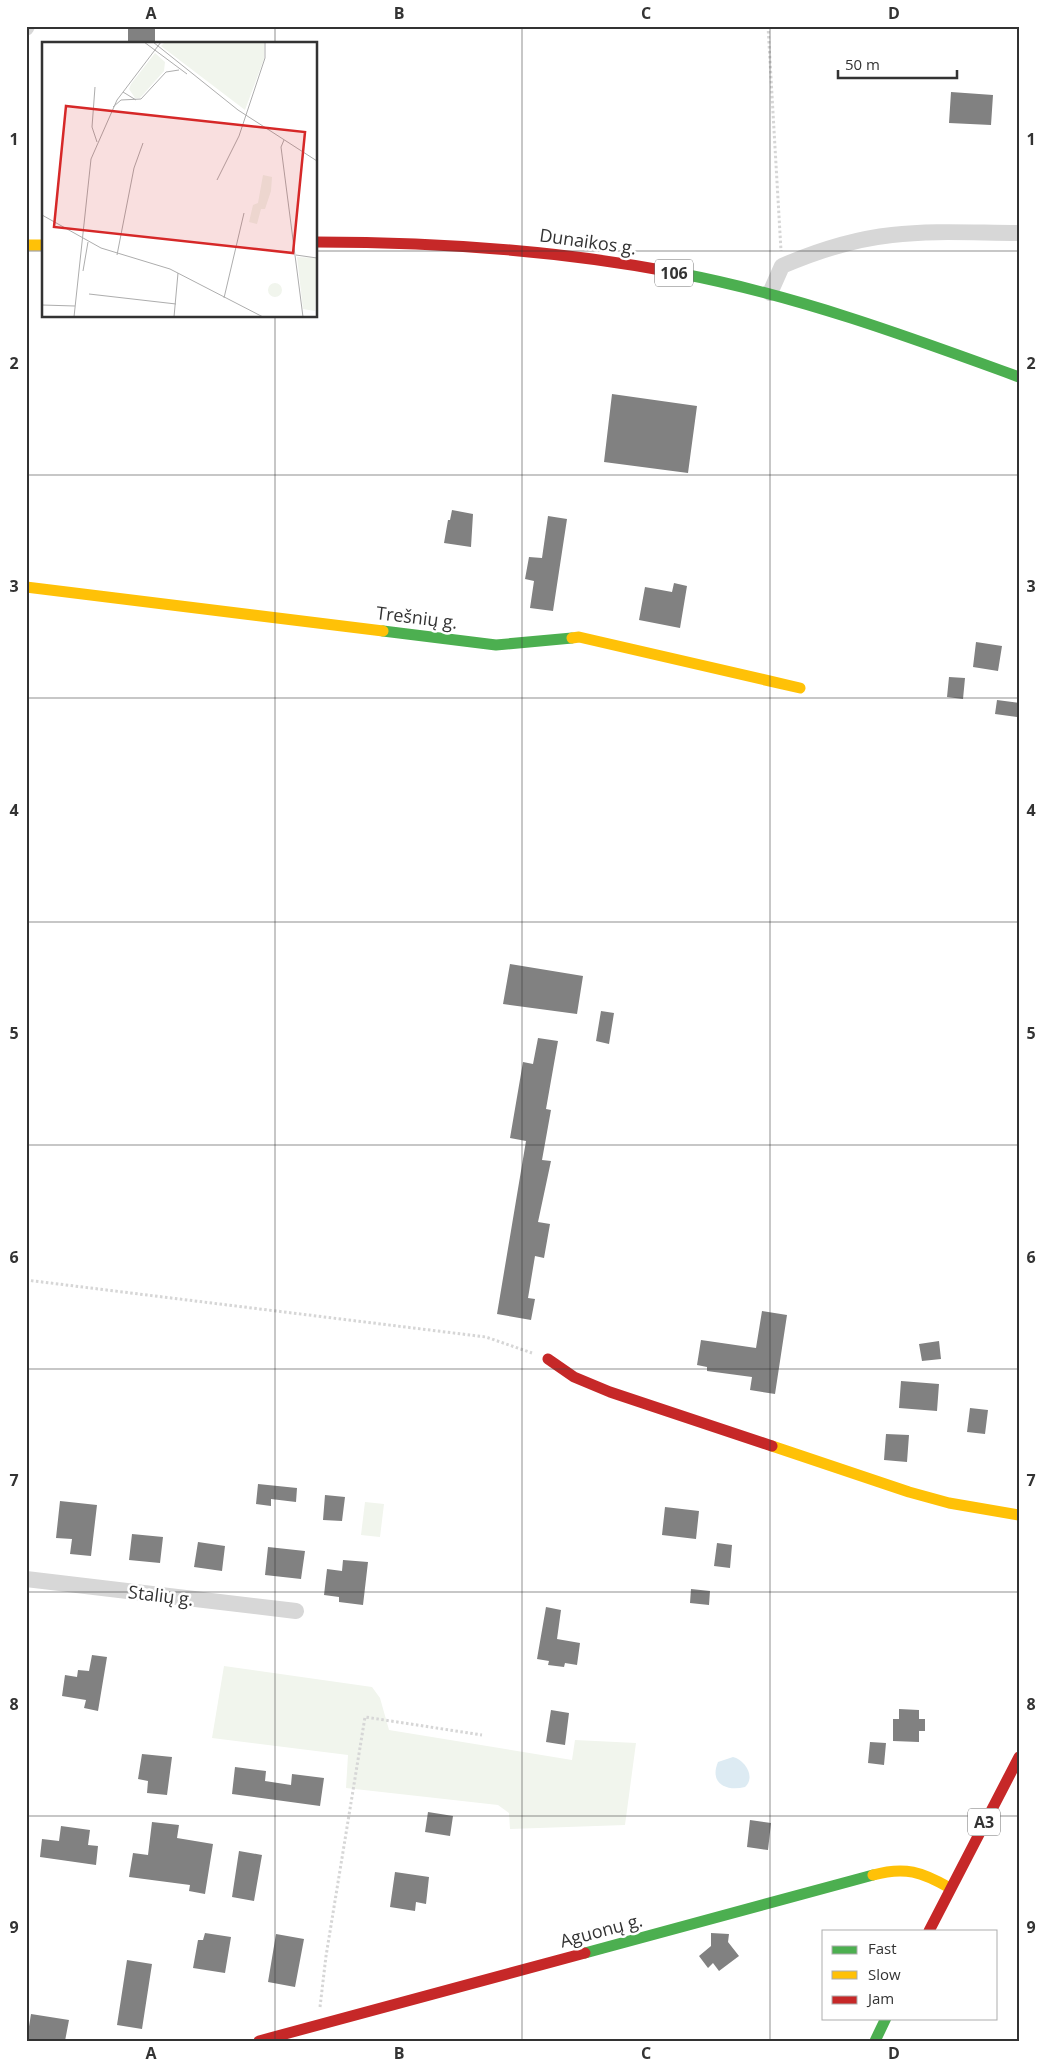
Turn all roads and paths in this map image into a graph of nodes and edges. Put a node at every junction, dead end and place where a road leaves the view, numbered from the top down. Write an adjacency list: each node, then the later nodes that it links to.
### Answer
1 (768, 26): 6 (path)
2 (1019, 233): 6 (street)
3 (318, 242): 7 (main road, Dunaikos g. / 106)
4 (26, 245): 5 (main road)
5 (42, 245)
6 (782, 266): 7 (street)
7 (770, 293): 8 (main road, Dunaikos g. / 106)
8 (1019, 377)
9 (26, 587): 10 (main road, Trešnių g.)
10 (800, 688)
11 (26, 1280): 12 (path)
12 (548, 1359): 13 (main road)
13 (1019, 1515)
14 (26, 1579): 15 (street, Stalių g.)
15 (296, 1611)
16 (482, 1735): 21 (path)
17 (1019, 1757): 18 (main road, A3)
18 (950, 1888): 19 (main road, A3); 21 (main road, Aguonų g.)
19 (929, 1930)
20 (885, 2020): 23 (main road)
21 (318, 2024): 22 (main road, Aguonų g.)
22 (259, 2041)
23 (875, 2041)

